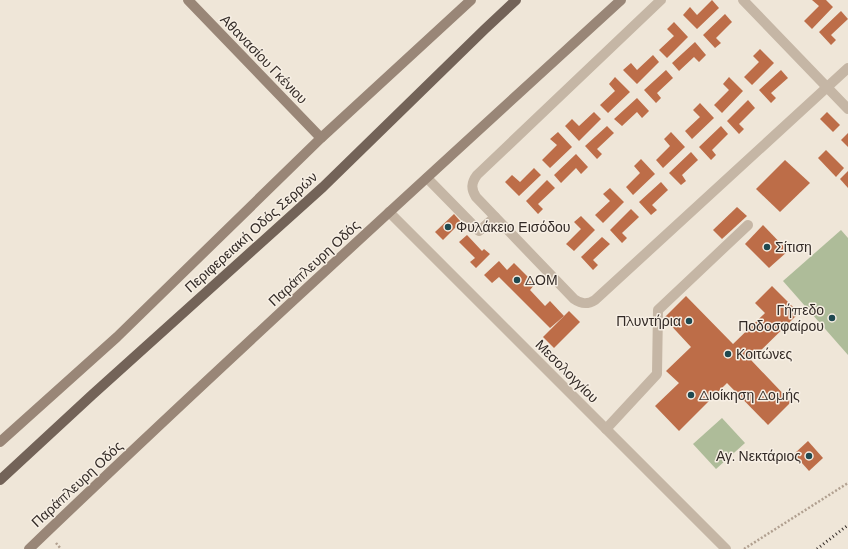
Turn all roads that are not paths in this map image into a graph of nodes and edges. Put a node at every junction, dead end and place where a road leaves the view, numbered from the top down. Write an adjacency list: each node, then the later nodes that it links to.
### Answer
1 (188, 0): 10 (street, Αθανασίου Γκένιου)
2 (471, 0): 10 (street)
3 (516, 0): 17 (main road, Περιφερειακή Οδός Σερρών)
4 (621, 0): 11 (street, Παράπλευρη Οδός)
5 (661, 0): 13 (street)
6 (743, 0): 8 (street)
7 (848, 68): 8 (street)
8 (827, 87): 9 (street); 13 (street)
9 (848, 109)
10 (321, 138): 16 (street)
11 (427, 178): 12 (street, Παράπλευρη Οδός); 13 (street)
12 (389, 212): 15 (street, Μεσολογγίου); 18 (street, Παράπλευρη Οδός)
13 (495, 217)
14 (748, 225): 15 (street)
15 (606, 429): 19 (street, Μεσολογγίου)
16 (0, 442)
17 (0, 480)
18 (29, 549)
19 (726, 549)

